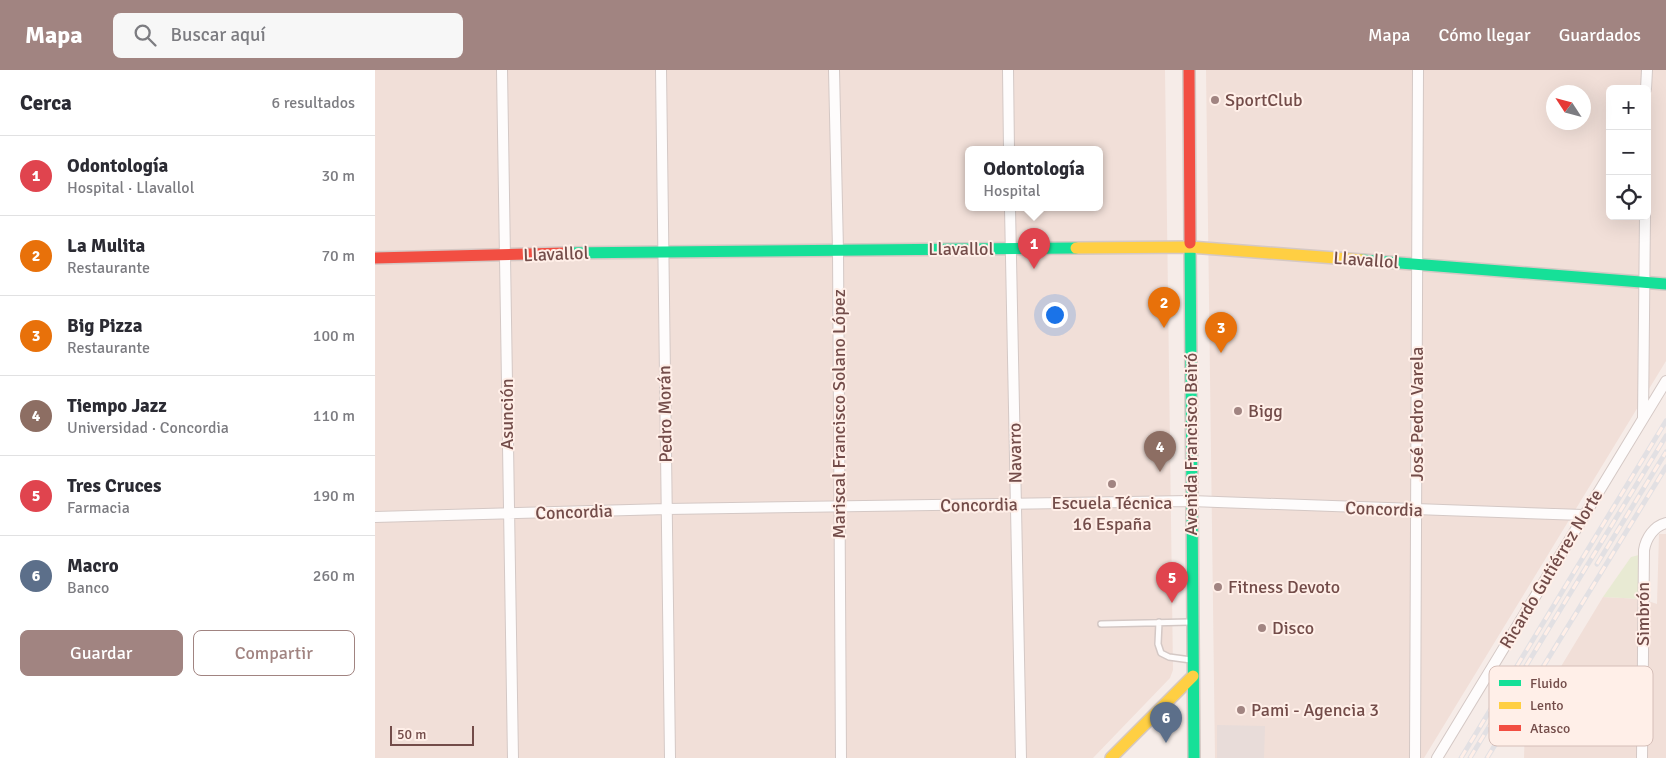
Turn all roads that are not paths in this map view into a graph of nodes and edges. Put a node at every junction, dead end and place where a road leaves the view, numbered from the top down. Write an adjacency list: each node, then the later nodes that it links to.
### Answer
1 (501, 70): 16 (street, Asunción)
2 (661, 70): 15 (street, Pedro Morán)
3 (835, 70): 14 (street, Mariscal Francisco Solano López)
4 (1008, 70): 9 (street)
5 (1189, 70): 12 (street, Avenida Francisco Beiró)
6 (1418, 70): 18 (street, José Pedro Varela)
7 (1647, 70): 8 (street)
8 (1647, 85)
9 (1009, 146)
10 (1009, 211): 13 (street, Navarro)
11 (1645, 220): 19 (street)
12 (1191, 247): 13 (street, Llavallol); 18 (street, Llavallol); 23 (street, Avenida Francisco Beiró)
13 (1010, 249): 14 (street, Llavallol); 24 (street, Navarro)
14 (838, 250): 15 (street, Llavallol); 25 (street, Mariscal Francisco Solano López)
15 (662, 251): 16 (street, Llavallol); 26 (street, Pedro Morán)
16 (506, 256): 17 (street, Llavallol); 28 (street, Asunción)
17 (375, 258)
18 (1417, 264): 19 (street, Llavallol); 27 (street, José Pedro Varela)
19 (1644, 283): 20 (street, Llavallol); 22 (street)
20 (1666, 284)
21 (1666, 381): 22 (street, Ricardo Gutiérrez Norte)
22 (1643, 418): 29 (street, Ricardo Gutiérrez Norte)
23 (1191, 501): 24 (street, Concordia); 27 (street, Concordia); 33 (street, Avenida Francisco Beiró)
24 (1017, 504): 25 (street, Concordia); 43 (street, Navarro)
25 (840, 507): 26 (street, Concordia); 42 (street, Mariscal Francisco Solano López)
26 (667, 509): 28 (street, Concordia); 41 (street, Pedro Morán)
27 (1417, 511): 29 (street, Concordia); 46 (street, José Pedro Varela)
28 (508, 513): 30 (street, Concordia); 40 (street, Asunción)
29 (1583, 516): 36 (street, Ricardo Gutiérrez Norte)
30 (375, 517)
31 (1666, 523): 37 (street, Simbrón)
32 (1159, 622): 33 (lane); 34 (lane); 35 (lane)
33 (1193, 622): 35 (street, Avenida Francisco Beiró)
34 (1101, 624)
35 (1193, 660): 39 (street, Avenida Francisco Beiró)
36 (1493, 666)
37 (1643, 666)
38 (1489, 672): 47 (street, Ricardo Gutiérrez Norte)
39 (1193, 676): 44 (street); 45 (street, Avenida Francisco Beiró)
40 (513, 758)
41 (670, 758)
42 (841, 758)
43 (1021, 758)
44 (1111, 758)
45 (1194, 758)
46 (1415, 758)
47 (1437, 758)

